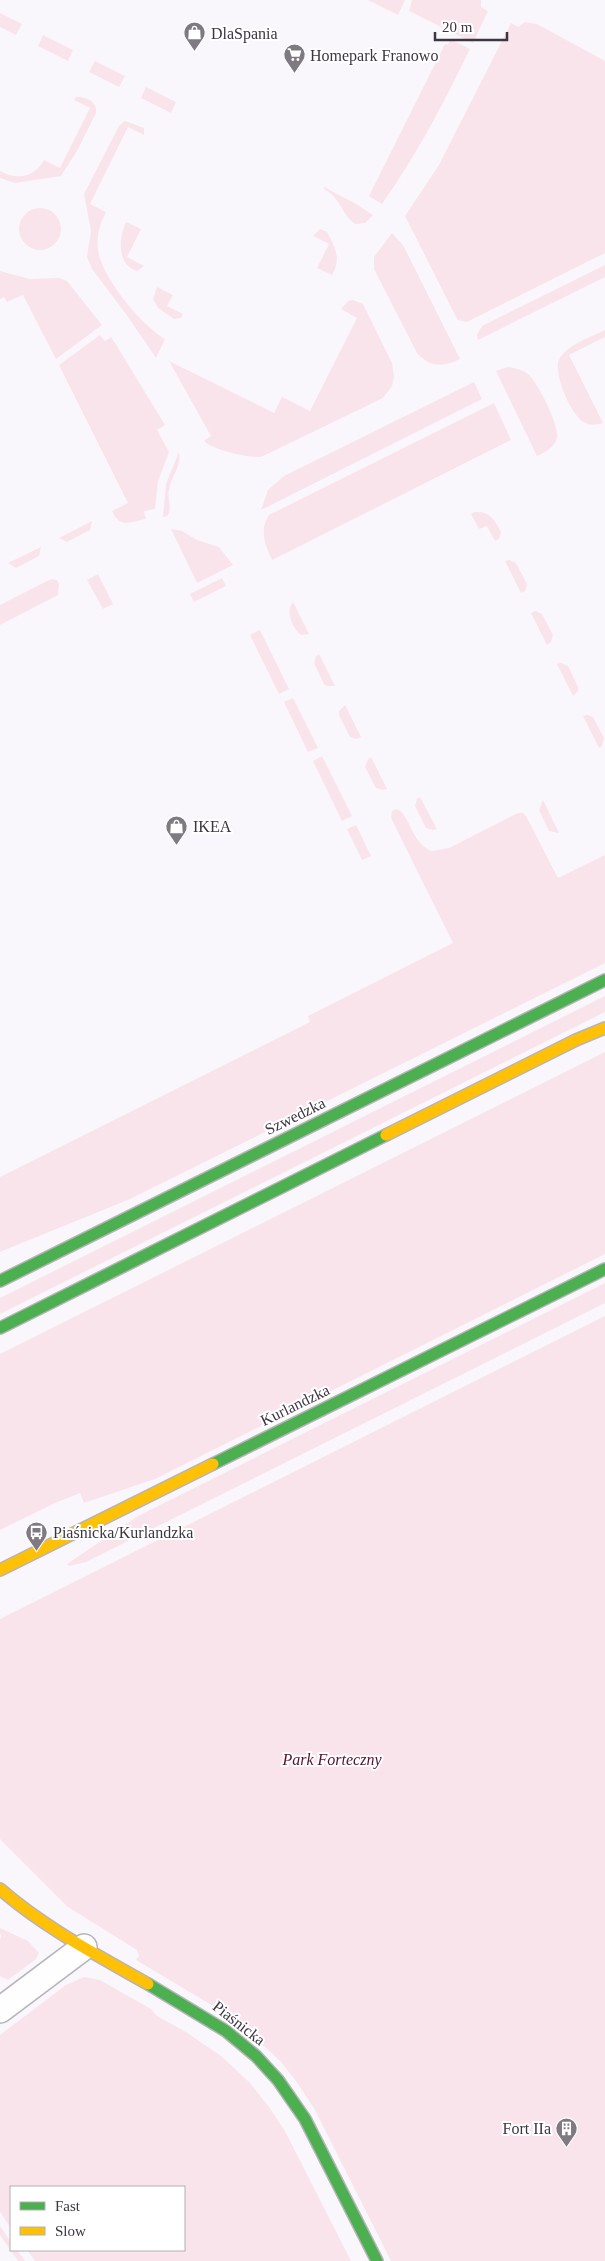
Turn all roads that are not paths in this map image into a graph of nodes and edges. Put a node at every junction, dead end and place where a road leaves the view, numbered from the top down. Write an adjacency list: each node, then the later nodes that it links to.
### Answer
1 (605, 980): 4 (street, Szwedzka)
2 (605, 1028): 5 (street)
3 (605, 1269): 6 (street, Kurlandzka)
4 (0, 1281)
5 (0, 1328)
6 (0, 1570)
7 (0, 1889): 8 (street, Piaśnicka)
8 (84, 1947): 9 (street); 10 (street, Piaśnicka)
9 (0, 2010)
10 (377, 2261)

